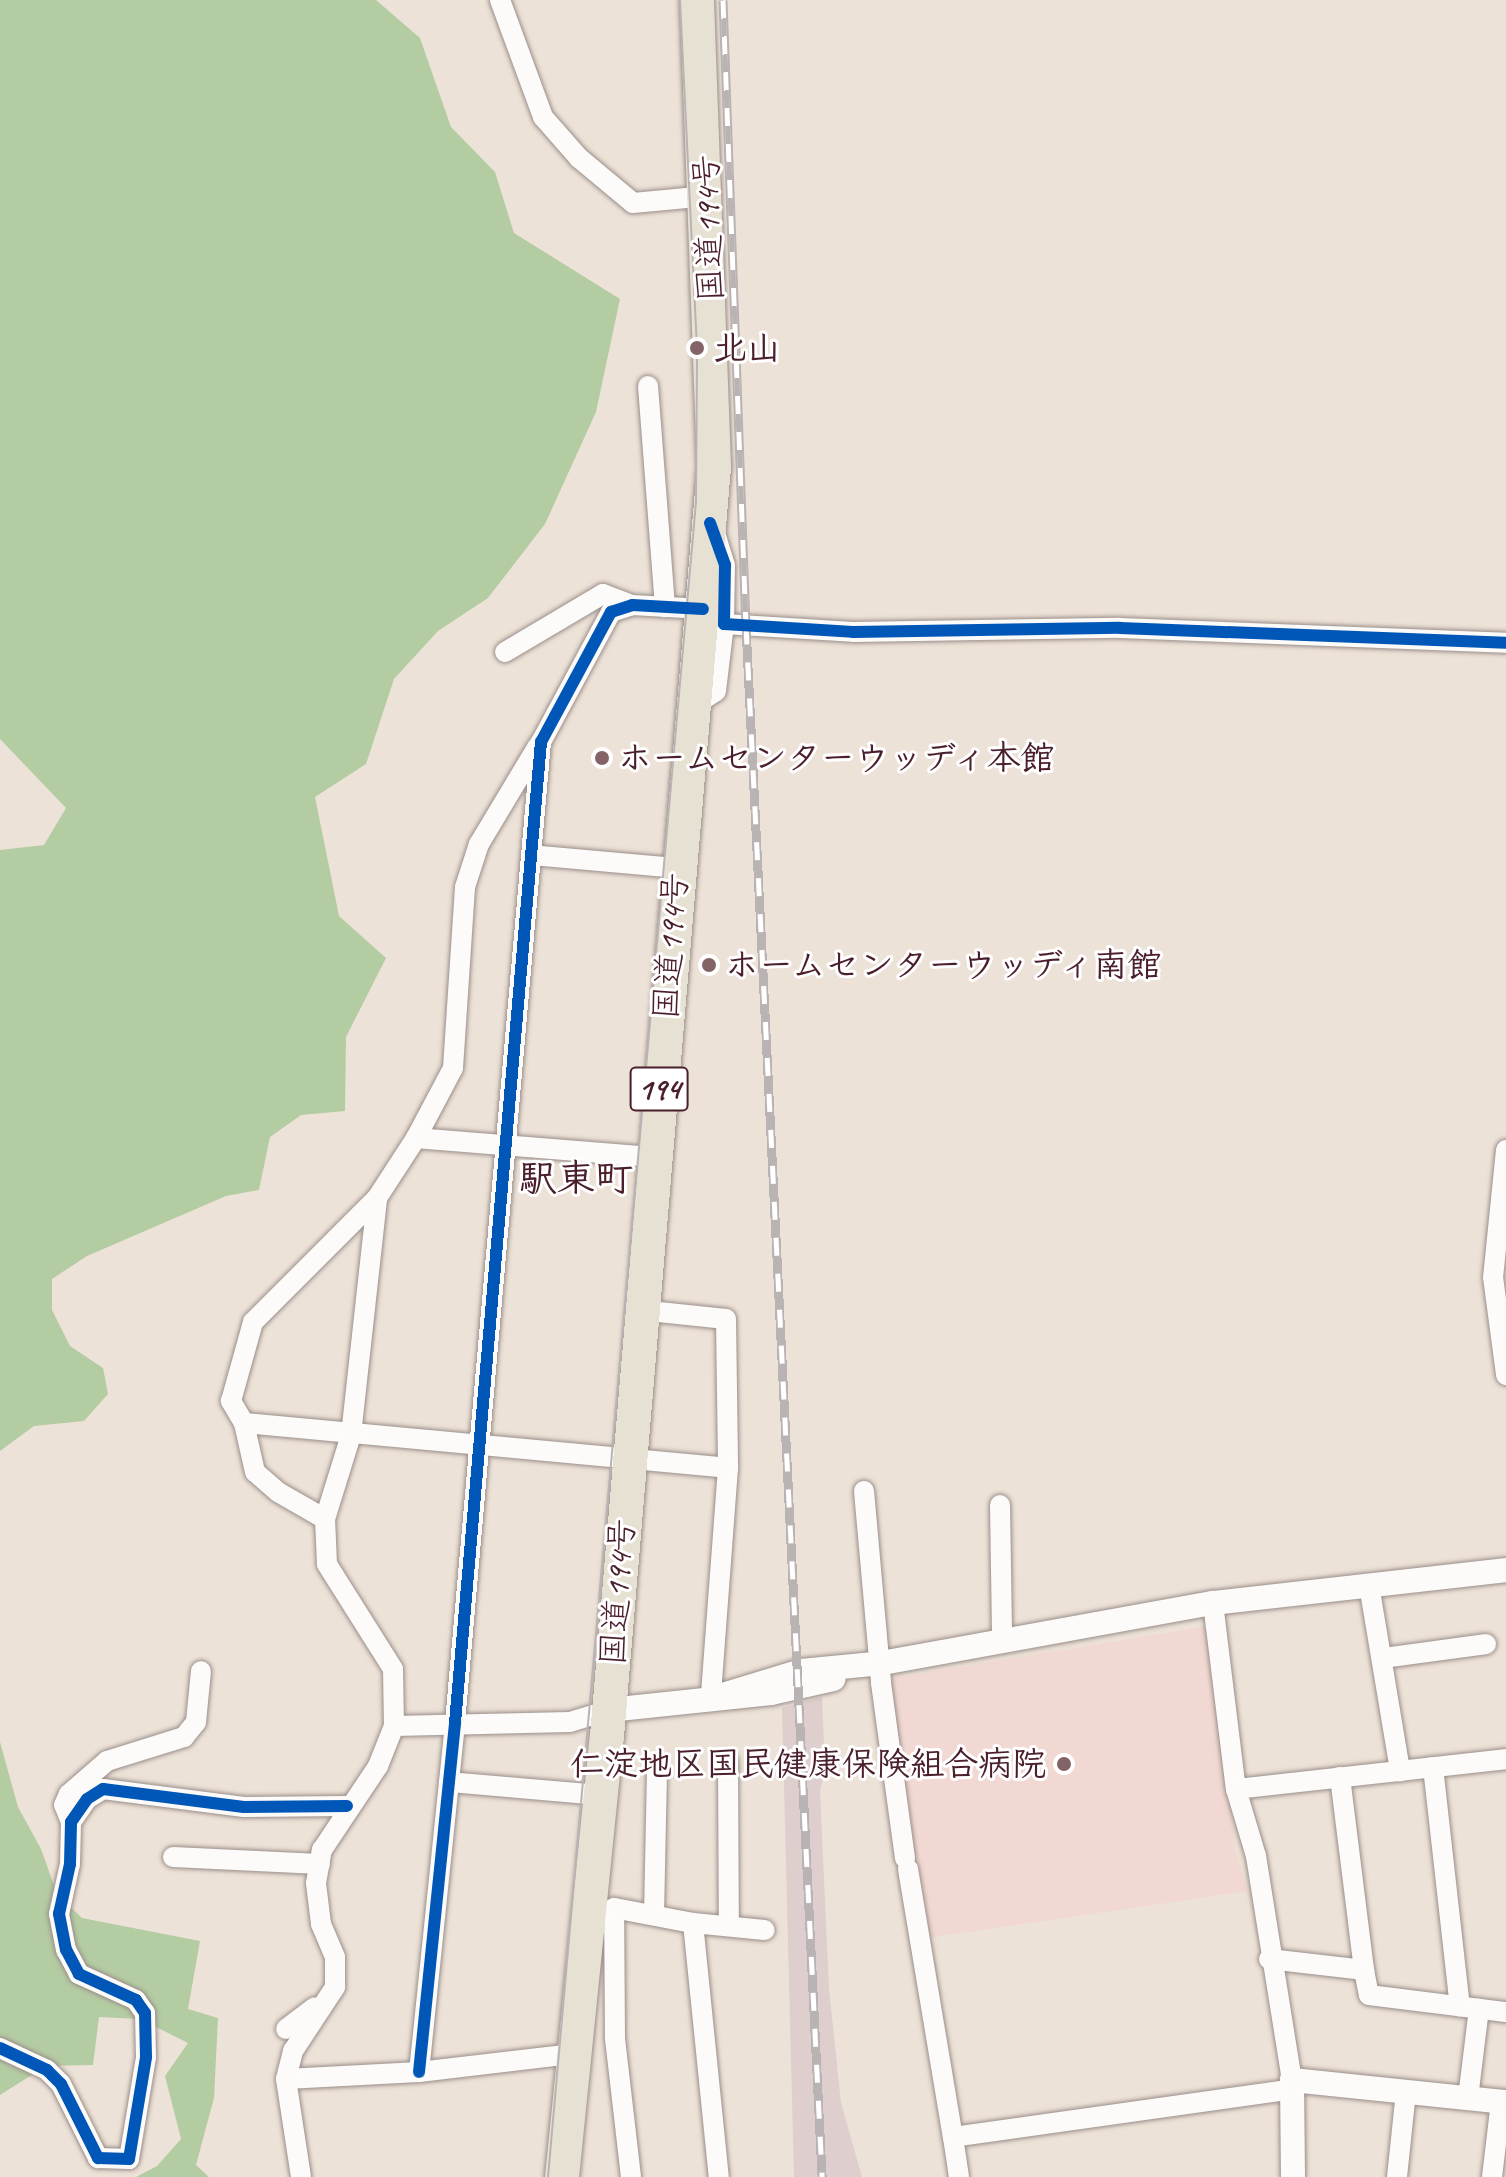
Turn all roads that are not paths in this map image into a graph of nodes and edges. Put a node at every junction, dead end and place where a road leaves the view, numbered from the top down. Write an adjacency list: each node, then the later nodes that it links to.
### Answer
1 (500, 0): 3 (street)
2 (697, 0): 3 (highway, 国道194号 / 194)
3 (708, 196): 7 (highway, 国道194号 / 194)
4 (648, 386): 6 (street)
5 (632, 605): 6 (street); 9 (street); 10 (street)
6 (665, 607): 7 (street)
7 (714, 617): 8 (street); 12 (highway, 国道194号 / 194)
8 (1506, 643)
9 (505, 652)
10 (541, 742): 11 (street); 13 (street)
11 (531, 855): 12 (street); 14 (street)
12 (676, 868): 16 (highway, 国道194号 / 194)
13 (416, 1138): 14 (street); 17 (street)
14 (504, 1146): 16 (street); 22 (street)
15 (1506, 1150): 19 (street)
16 (654, 1157): 18 (highway, 国道194号 / 194)
17 (377, 1198): 20 (street); 21 (street)
18 (640, 1310): 23 (highway, 国道194号 / 194); 24 (street)
19 (1506, 1375)
20 (244, 1423): 21 (street); 27 (street)
21 (351, 1435): 22 (street); 27 (street)
22 (477, 1444): 23 (street); 38 (street)
23 (626, 1457): 24 (street); 37 (highway, 国道194号 / 194)
24 (728, 1468): 36 (street)
25 (864, 1491): 34 (street)
26 (1000, 1505): 31 (street)
27 (325, 1519): 39 (street)
28 (1506, 1570): 29 (street)
29 (1369, 1585): 30 (street); 33 (street)
30 (1213, 1603): 31 (street); 47 (street)
31 (1002, 1638): 34 (street)
32 (1486, 1644): 33 (street)
33 (1383, 1658): 43 (street)
34 (879, 1664): 36 (street); 73 (street)
35 (201, 1671): 50 (street)
36 (718, 1695): 37 (street)
37 (609, 1710): 38 (street); 48 (highway, 国道194号 / 194)
38 (455, 1723): 39 (street); 46 (street)
39 (394, 1726): 49 (street)
40 (1506, 1759): 42 (street)
41 (728, 1761): 55 (street)
42 (1433, 1767): 43 (street); 62 (street)
43 (1400, 1771): 45 (street)
44 (657, 1772): 53 (street)
45 (1340, 1777): 47 (street); 58 (street)
46 (449, 1782): 48 (street); 67 (street)
47 (1236, 1789): 57 (street)
48 (601, 1795): 60 (highway, 国道194号 / 194)
49 (347, 1806): 50 (street); 52 (street)
50 (71, 1822): 65 (street)
51 (173, 1857): 52 (street)
52 (320, 1864): 59 (street)
53 (654, 1915): 54 (street); 61 (street)
54 (693, 1923): 55 (street); 77 (street)
55 (729, 1926): 56 (street)
56 (765, 1930)
57 (1269, 1959): 58 (street); 69 (street)
58 (1364, 1970): 62 (street)
59 (335, 1987): 64 (street); 68 (street)
60 (579, 1993): 61 (street); 66 (highway, 国道194号 / 194)
61 (614, 1997): 76 (street)
62 (1469, 2008): 63 (street); 71 (street)
63 (1506, 2012)
64 (286, 2029)
65 (0, 2048)
66 (573, 2054): 67 (street); 75 (highway, 国道194号 / 194)
67 (419, 2072): 68 (street)
68 (286, 2079): 74 (street)
69 (1290, 2085): 70 (street); 73 (street); 79 (street)
70 (1406, 2092): 71 (street); 80 (street)
71 (1468, 2098): 72 (street)
72 (1504, 2102): 81 (street)
73 (953, 2137): 78 (street)
74 (301, 2177)
75 (562, 2177)
76 (631, 2177)
77 (719, 2177)
78 (959, 2177)
79 (1293, 2177)
80 (1397, 2177)
81 (1492, 2177)

